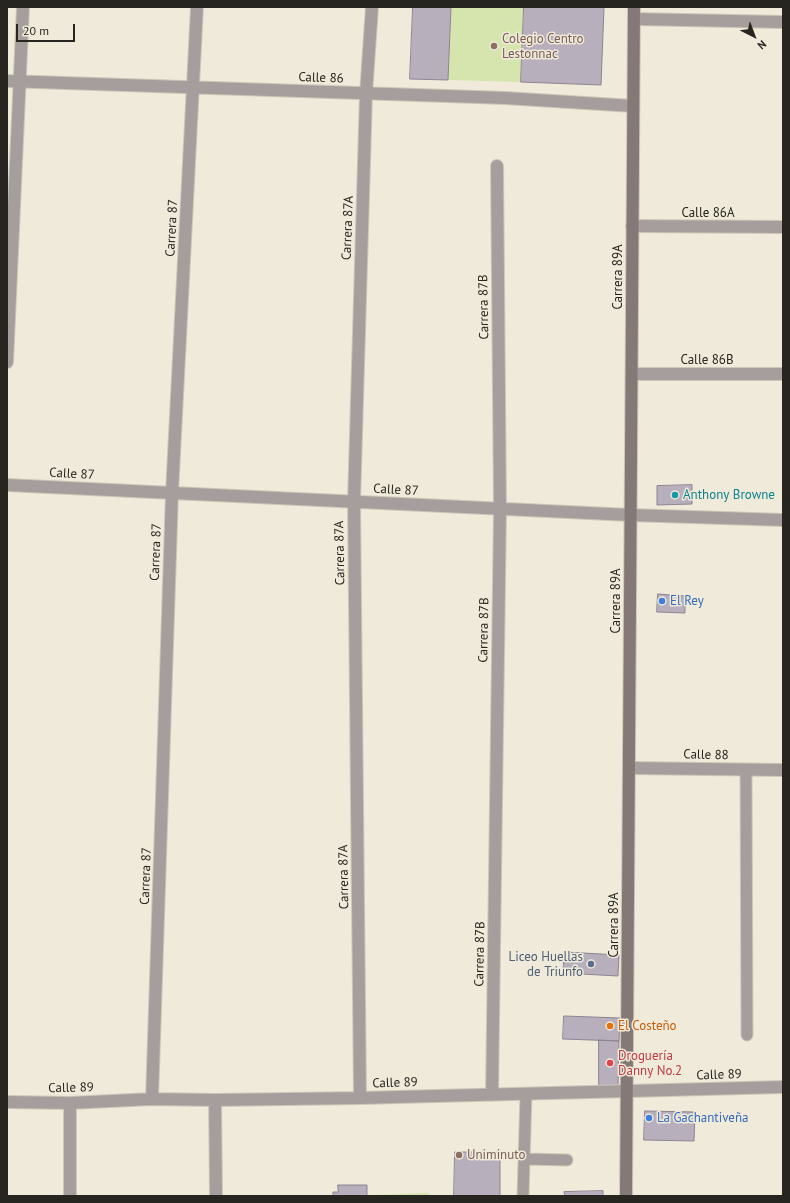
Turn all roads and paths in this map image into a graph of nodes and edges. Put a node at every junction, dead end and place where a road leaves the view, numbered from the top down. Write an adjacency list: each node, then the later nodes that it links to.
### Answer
1 (23, 7): 7 (street)
2 (197, 7): 8 (street, Carrera 87)
3 (372, 7): 9 (street, Carrera 87A)
4 (634, 13): 5 (street); 10 (street, Carrera 89A)
5 (783, 22)
6 (7, 81): 7 (street, Calle 86)
7 (19, 82): 8 (street, Calle 86); 14 (street)
8 (193, 87): 9 (street, Calle 86); 18 (street, Carrera 87)
9 (366, 94): 10 (street, Calle 86); 19 (street, Carrera 87A)
10 (633, 106): 12 (street, Carrera 89A)
11 (497, 166): 20 (street, Carrera 87B)
12 (632, 226): 13 (street, Calle 86A); 15 (street, Carrera 89A)
13 (783, 227)
14 (7, 362)
15 (632, 374): 16 (street, Calle 86B); 21 (street, Carrera 89A)
16 (783, 374)
17 (7, 485): 18 (street, Calle 87)
18 (172, 493): 19 (street, Calle 87); 32 (street, Carrera 87)
19 (354, 502): 20 (street, Calle 87); 31 (street, Carrera 87A)
20 (500, 509): 21 (street, Calle 87); 30 (street, Carrera 87B)
21 (630, 515): 22 (street, Calle 87); 23 (street, Carrera 89A)
22 (783, 520)
23 (629, 768): 24 (street, Calle 88); 28 (street, Carrera 89A)
24 (746, 770): 25 (street, Calle 88); 26 (lane)
25 (783, 770)
26 (747, 1035)
27 (783, 1087): 28 (street, Calle 89)
28 (627, 1091): 29 (street, Calle 89); 41 (street, Carrera 89A)
29 (526, 1094): 30 (street, Calle 89); 36 (lane)
30 (492, 1095): 31 (street, Calle 89)
31 (360, 1098): 33 (street, Calle 89)
32 (152, 1099): 33 (street, Calle 89); 35 (street, Calle 89)
33 (215, 1100): 39 (street)
34 (7, 1102): 35 (street, Calle 89)
35 (70, 1103): 38 (street)
36 (524, 1159): 37 (lane); 40 (lane)
37 (567, 1160)
38 (70, 1196)
39 (216, 1196)
40 (523, 1196)
41 (626, 1196)

